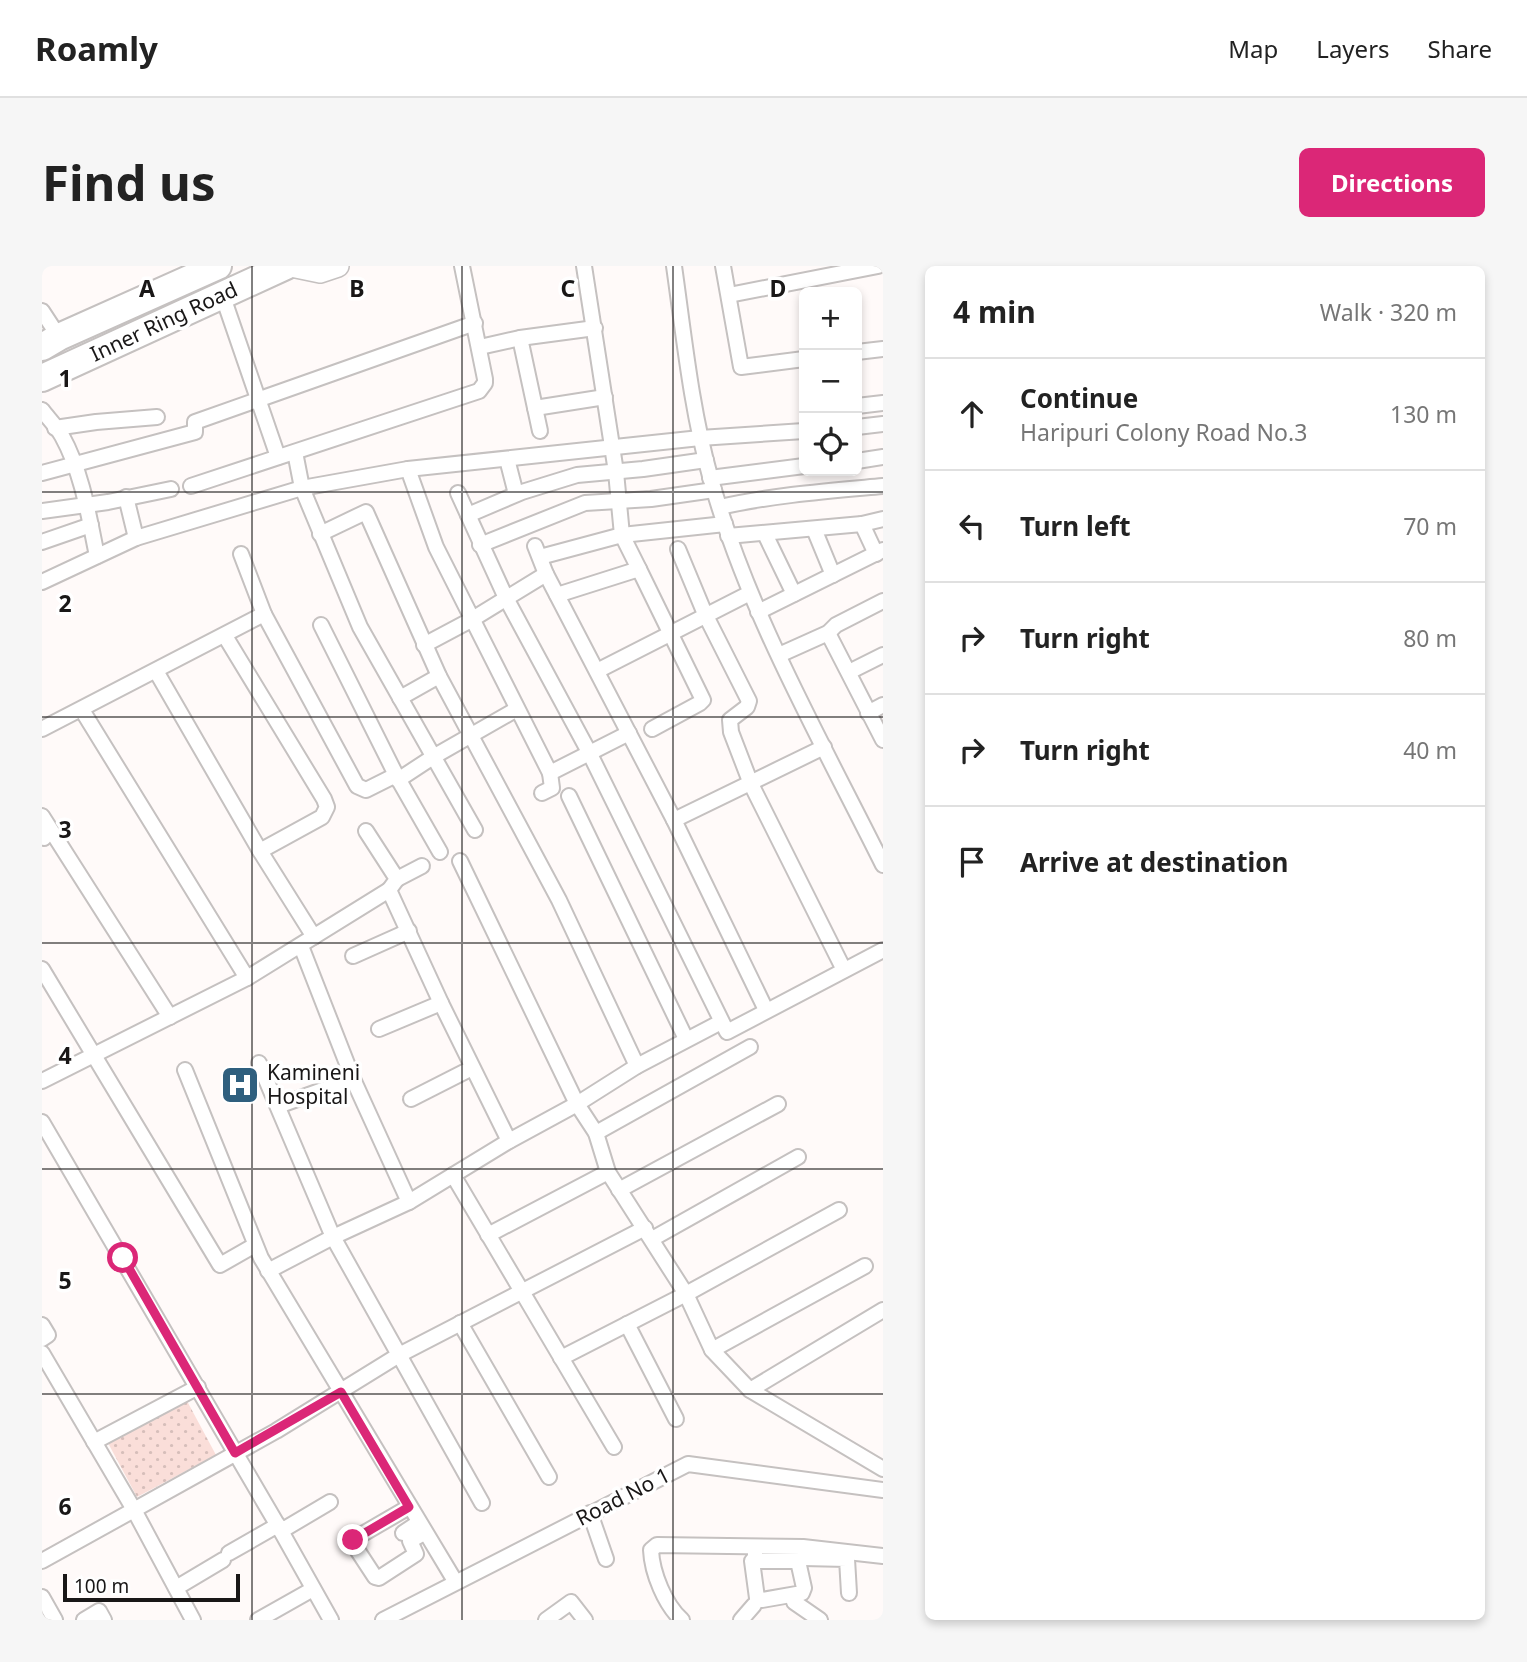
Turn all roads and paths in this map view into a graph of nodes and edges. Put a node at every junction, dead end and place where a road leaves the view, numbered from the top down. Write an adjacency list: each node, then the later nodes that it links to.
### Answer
1 (286, 266): 10 (highway, Inner Ring Road)
2 (291, 266): 3 (street)
3 (338, 266)
4 (462, 266): 13 (street)
5 (584, 266): 14 (street)
6 (674, 266): 34 (street)
7 (723, 266): 11 (street)
8 (878, 266): 11 (street)
9 (205, 269): 16 (highway, Inner Ring Road)
10 (222, 295): 21 (highway, Inner Ring Road); 23 (street)
11 (729, 295): 20 (street)
12 (42, 311): 16 (street)
13 (475, 323): 17 (street); 23 (street)
14 (595, 328): 15 (street); 22 (street)
15 (520, 338): 17 (street); 26 (street)
16 (51, 342)
17 (480, 348): 36 (street)
18 (883, 349): 19 (street)
19 (862, 351)
20 (799, 360)
21 (42, 378)
22 (605, 397): 26 (street); 35 (street)
23 (257, 399): 37 (street); 42 (street)
24 (883, 403): 25 (street)
25 (862, 405)
26 (535, 408): 32 (street)
27 (42, 410): 31 (street)
28 (157, 417): 31 (street)
29 (883, 424): 30 (street)
30 (862, 426)
31 (55, 428): 42 (street)
32 (540, 431)
33 (799, 431): 34 (street)
34 (700, 438): 35 (street); 40 (street)
35 (612, 447): 39 (street); 45 (street)
36 (295, 452): 37 (street); 51 (street)
37 (278, 457): 49 (street)
38 (883, 457): 41 (street)
39 (507, 459): 43 (street); 55 (street)
40 (706, 460): 45 (street); 48 (street)
41 (862, 460)
42 (72, 463): 46 (street); 58 (street)
43 (408, 469): 51 (street); 89 (street)
44 (799, 470): 48 (street)
45 (616, 472): 55 (street); 57 (street)
46 (42, 473)
47 (807, 476): 54 (street)
48 (712, 484): 57 (street); 59 (street)
49 (191, 486)
50 (883, 486): 54 (street)
51 (302, 488): 67 (street); 70 (street)
52 (171, 489): 56 (street)
53 (458, 493): 61 (street)
54 (808, 493): 59 (street)
55 (516, 494): 61 (street)
56 (126, 497): 58 (street); 70 (street)
57 (619, 499): 69 (street); 72 (street)
58 (88, 504): 60 (street); 64 (street)
59 (720, 507): 66 (street)
60 (42, 511)
61 (468, 515): 72 (street)
62 (883, 519): 63 (street)
63 (862, 524): 65 (street); 74 (street)
64 (91, 525): 71 (street); 76 (street)
65 (814, 529): 68 (street); 79 (street)
66 (727, 530): 68 (street); 69 (street); 81 (street)
67 (320, 534): 94 (street); 101 (street)
68 (765, 534): 82 (street)
69 (622, 535): 77 (street); 78 (street)
70 (136, 538): 76 (street)
71 (42, 542)
72 (481, 545): 84 (street)
73 (678, 549): 88 (street)
74 (879, 552): 79 (street)
75 (241, 554): 87 (street)
76 (97, 556): 80 (street)
77 (639, 569): 83 (street); 92 (street)
78 (546, 574): 83 (street); 84 (street)
79 (833, 575): 82 (street)
80 (42, 582)
81 (750, 593): 86 (street); 88 (street)
82 (794, 594): 86 (street)
83 (557, 595): 98 (street)
84 (506, 598): 89 (street); 112 (street)
85 (883, 601): 91 (street)
86 (758, 612): 95 (street)
87 (264, 614): 93 (street); 115 (street)
88 (705, 614): 92 (street); 116 (street)
89 (471, 620): 94 (street); 103 (street)
90 (321, 625): 115 (street)
91 (828, 633): 95 (street); 99 (street)
92 (671, 634): 98 (street); 107 (street)
93 (225, 636): 97 (street); 124 (street)
94 (424, 645): 100 (street)
95 (779, 655): 111 (street)
96 (883, 655): 99 (street)
97 (156, 671): 104 (street); 124 (street)
98 (597, 671): 108 (street)
99 (849, 673): 105 (street)
100 (439, 676): 101 (street); 109 (street)
101 (400, 698): 113 (street)
102 (883, 705): 105 (street)
103 (517, 709): 109 (street); 114 (street)
104 (82, 710): 106 (street); 137 (street)
105 (868, 713): 110 (street)
106 (42, 729)
107 (652, 729)
108 (629, 733): 112 (street); 120 (street)
109 (471, 735): 113 (street); 147 (street)
110 (883, 740)
111 (824, 747): 116 (street); 127 (street)
112 (589, 752): 114 (street); 141 (street)
113 (433, 757): 115 (street); 121 (street)
114 (550, 773): 117 (street)
115 (397, 778): 125 (street)
116 (751, 784): 120 (street); 136 (street)
117 (542, 793)
118 (569, 796): 143 (street)
119 (42, 816): 123 (street)
120 (674, 820): 139 (street)
121 (475, 830)
122 (366, 831): 129 (street)
123 (45, 836): 140 (street)
124 (260, 851): 131 (street)
125 (440, 852)
126 (460, 861): 153 (street)
127 (883, 864)
128 (422, 866): 129 (street)
129 (393, 885): 130 (street); 131 (street)
130 (409, 931): 134 (street); 138 (street)
131 (314, 937): 132 (street)
132 (301, 946): 137 (street); 150 (street)
133 (883, 950): 136 (street)
134 (354, 956)
135 (42, 969): 145 (street)
136 (844, 970): 139 (street)
137 (247, 978): 140 (street)
138 (441, 1003): 142 (street); 148 (street)
139 (766, 1010): 141 (street)
140 (170, 1017): 145 (street)
141 (721, 1022): 143 (street)
142 (379, 1029)
143 (686, 1039): 147 (street)
144 (750, 1047): 157 (street)
145 (94, 1054): 151 (street); 168 (street)
146 (259, 1063): 155 (street)
147 (637, 1066): 153 (street)
148 (472, 1068): 152 (street); 158 (street)
149 (185, 1070): 168 (street)
150 (353, 1079): 155 (street); 163 (street)
151 (42, 1081)
152 (411, 1099)
153 (577, 1104): 157 (street); 158 (street)
154 (778, 1104): 162 (street)
155 (278, 1106): 167 (street)
156 (42, 1122): 182 (street)
157 (596, 1133): 160 (street)
158 (509, 1141): 161 (street)
159 (798, 1157): 165 (street)
160 (608, 1172): 162 (street); 166 (street)
161 (453, 1175): 163 (street); 166 (street)
162 (619, 1190): 165 (street)
163 (409, 1202): 167 (street)
164 (839, 1210): 172 (street)
165 (649, 1233): 171 (street); 172 (street)
166 (488, 1235): 171 (street)
167 (333, 1237): 170 (street); 180 (street)
168 (256, 1245): 170 (street)
169 (865, 1266): 178 (street)
170 (268, 1270): 184 (street)
171 (522, 1292): 174 (street); 181 (street)
172 (686, 1294): 175 (street); 178 (street)
173 (883, 1310): 183 (street)
174 (460, 1323): 180 (street); 190 (street)
175 (627, 1324): 181 (street); 185 (street)
176 (42, 1325): 177 (street)
177 (42, 1339)
178 (712, 1350): 183 (street)
179 (42, 1353): 186 (street)
180 (399, 1355): 184 (street); 193 (street)
181 (561, 1358): 187 (street)
182 (198, 1387): 186 (street); 188 (street)
183 (750, 1390): 189 (street)
184 (341, 1392): 188 (street); 194 (street)
185 (676, 1419)
186 (94, 1442): 195 (street)
187 (614, 1447)
188 (235, 1453): 195 (street); 197 (street)
189 (880, 1462)
190 (549, 1476)
191 (883, 1490): 196 (street, Road No 1)
192 (330, 1503): 197 (street)
193 (482, 1503)
194 (409, 1507): 198 (street); 198 (street)
195 (134, 1508): 203 (street); 205 (street)
196 (590, 1513): 202 (street); 204 (street, Road No 1)
197 (280, 1528): 205 (street); 206 (street)
198 (421, 1528): 199 (street); 204 (street)
199 (403, 1533)
200 (803, 1552): 201 (street); 207 (street); 219 (street); 221 (street)
201 (883, 1556)
202 (606, 1559)
203 (42, 1561)
204 (455, 1581): 216 (street, Road No 1)
205 (176, 1588): 213 (street)
206 (313, 1590): 214 (street); 215 (street)
207 (849, 1593)
208 (42, 1597): 210 (street)
209 (754, 1605): 220 (street)
210 (55, 1620)
211 (84, 1620): 212 (street)
212 (104, 1620)
213 (194, 1620)
214 (258, 1620)
215 (331, 1620)
216 (383, 1620)
217 (545, 1620): 218 (street)
218 (585, 1620)
219 (682, 1620)
220 (741, 1620)
221 (820, 1620)

